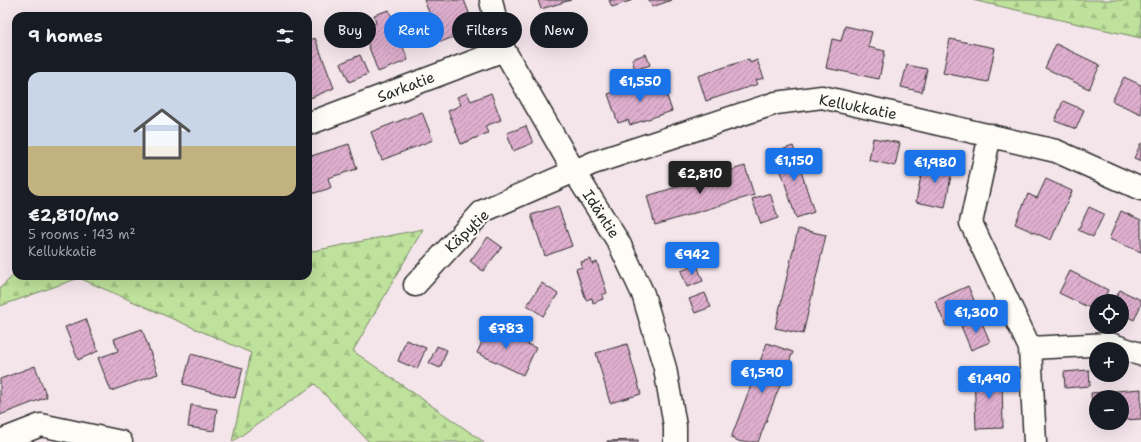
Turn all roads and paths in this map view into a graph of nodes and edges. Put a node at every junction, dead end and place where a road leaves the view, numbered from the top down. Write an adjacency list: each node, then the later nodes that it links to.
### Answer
1 (491, 0): 2 (street, Idäntie)
2 (504, 50): 3 (street, Sarkatie); 5 (street, Idäntie)
3 (312, 122)
4 (990, 135): 5 (street, Kellukkatie); 6 (street, Kellukkatie); 8 (street)
5 (574, 171): 7 (street, Käpytie); 12 (street, Idäntie)
6 (1141, 189)
7 (415, 285)
8 (1030, 348): 9 (street); 13 (street)
9 (1139, 354)
10 (0, 441): 11 (street)
11 (121, 442)
12 (675, 442)
13 (1035, 442)

